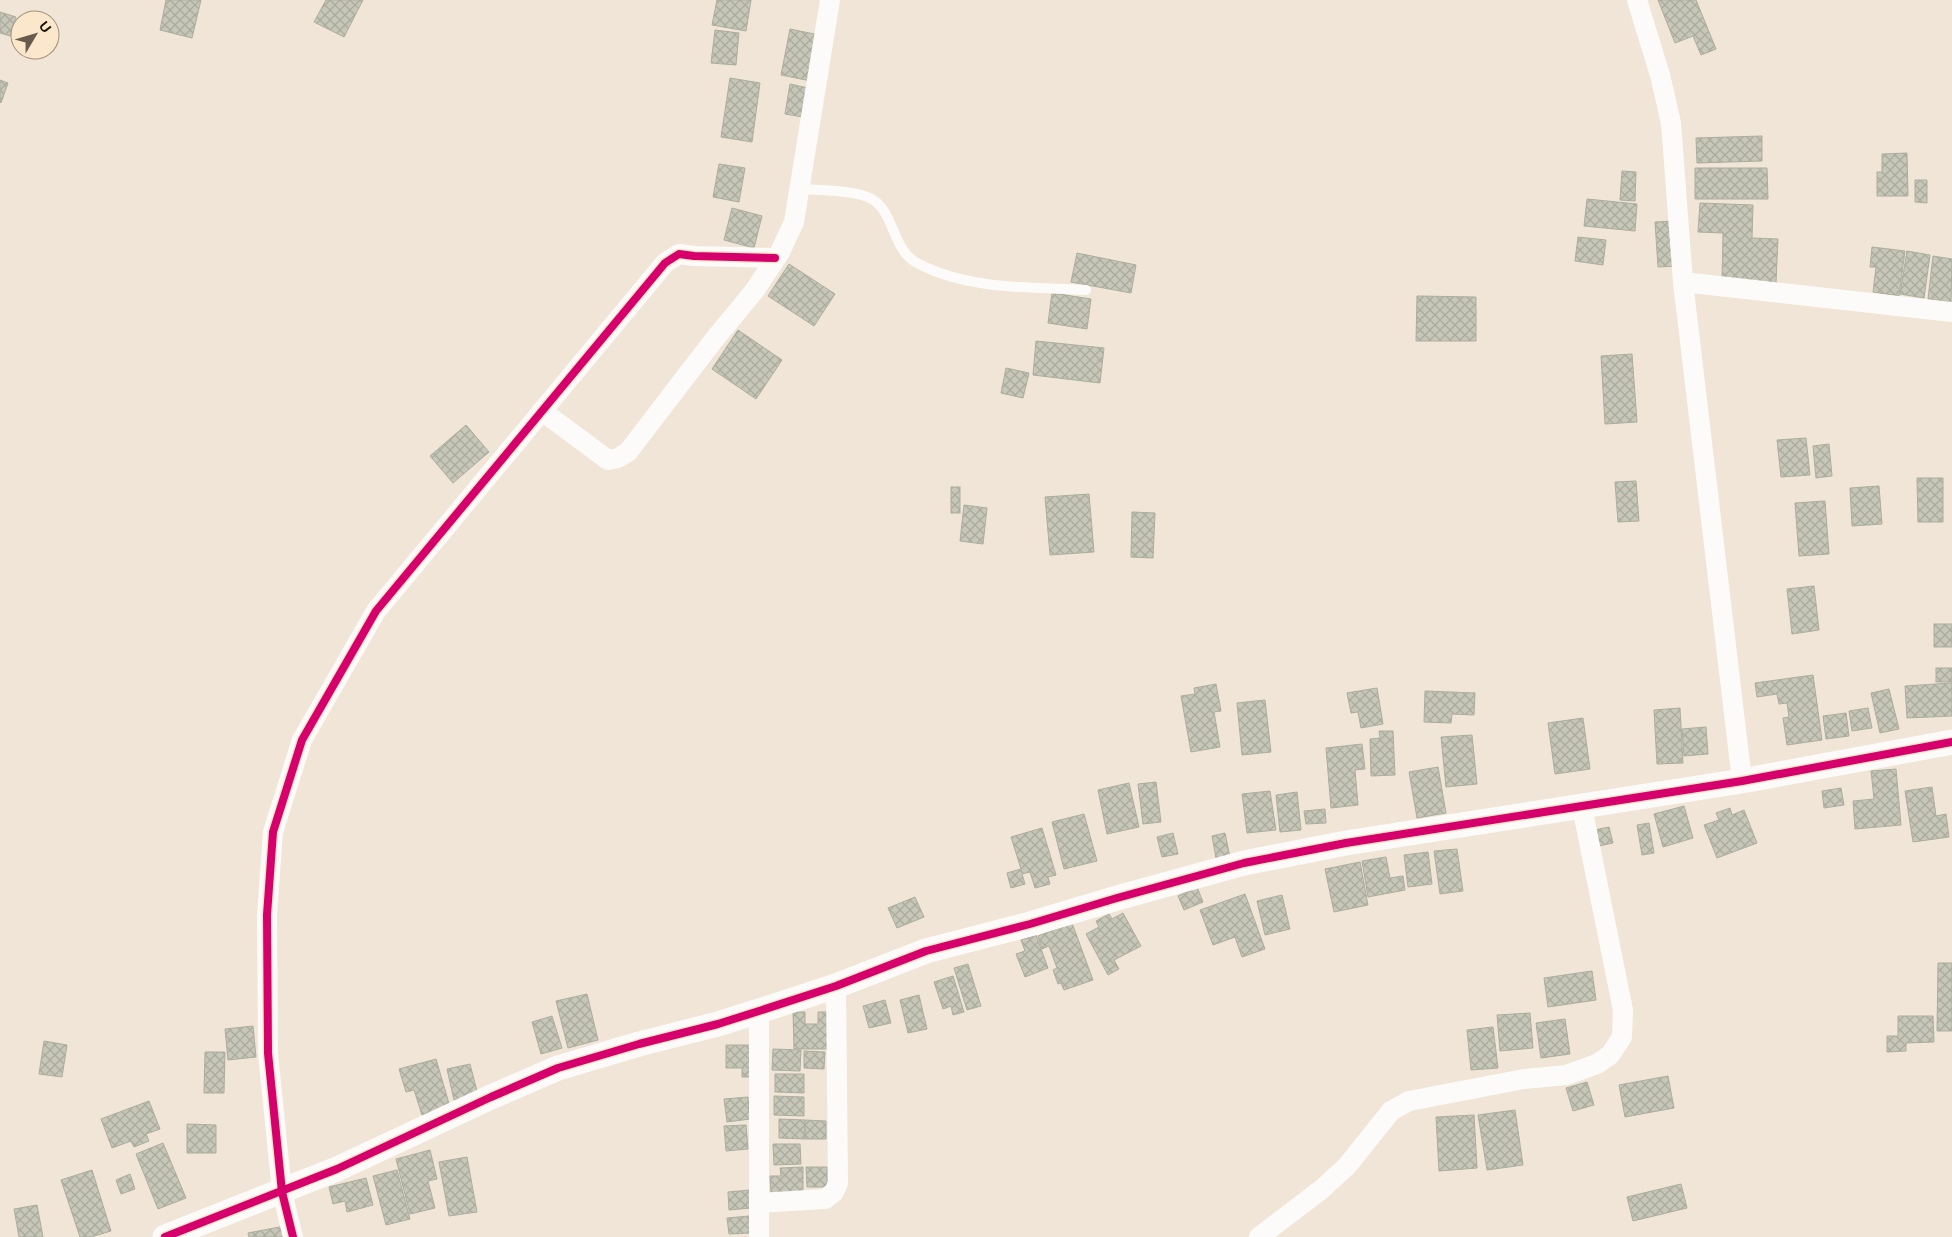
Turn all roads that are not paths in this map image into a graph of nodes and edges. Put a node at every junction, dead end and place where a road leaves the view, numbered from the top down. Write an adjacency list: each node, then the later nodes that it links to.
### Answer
1 (830, 0): 3 (street)
2 (1637, 0): 5 (street)
3 (800, 189): 4 (street); 6 (lane)
4 (775, 258): 8 (street); 8 (street)
5 (1683, 282): 7 (street); 10 (street)
6 (1086, 290)
7 (1952, 312)
8 (542, 411): 14 (street)
9 (1952, 742): 10 (street)
10 (1742, 781): 11 (street)
11 (1582, 807): 12 (street); 19 (street)
12 (836, 986): 13 (street); 15 (street)
13 (760, 1011): 14 (street); 15 (street)
14 (282, 1192): 16 (street); 17 (street)
15 (759, 1203): 18 (street)
16 (165, 1237)
17 (293, 1237)
18 (759, 1237)
19 (1259, 1237)

